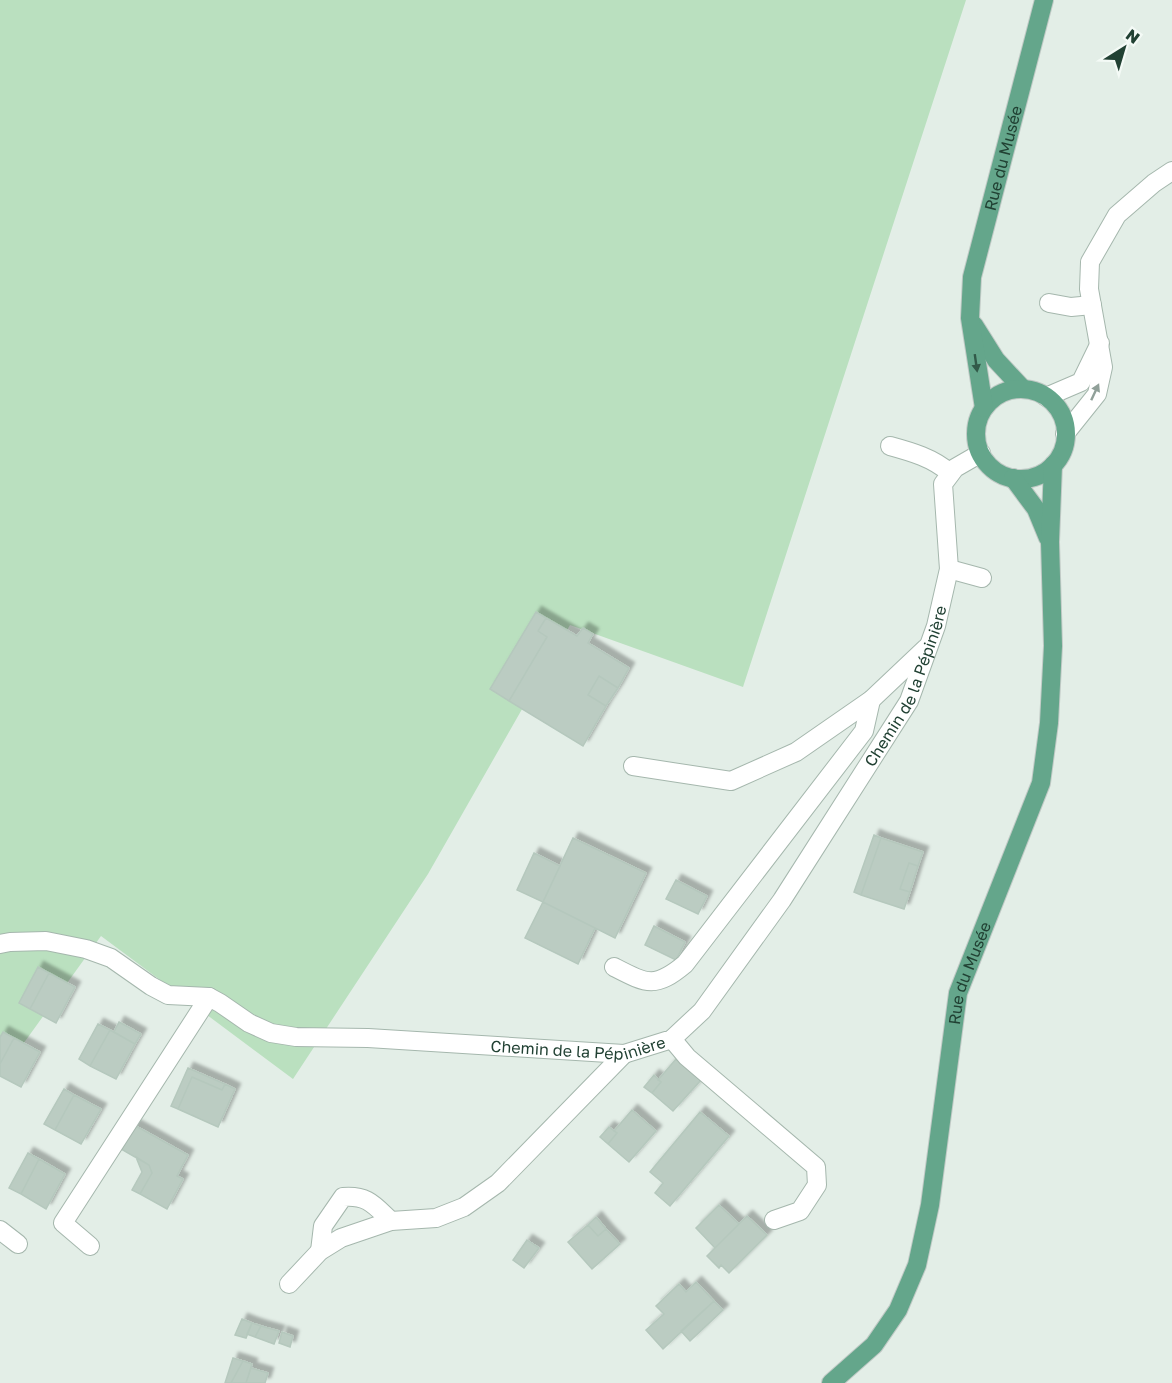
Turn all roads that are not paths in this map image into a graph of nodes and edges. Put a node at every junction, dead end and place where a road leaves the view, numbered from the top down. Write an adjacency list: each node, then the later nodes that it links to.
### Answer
1 (1044, 0): 5 (main road, Rue du Musée)
2 (1172, 171): 4 (street)
3 (1049, 303): 4 (street)
4 (1092, 305): 6 (street)
5 (969, 318): 7 (main road); 9 (main road, Rue du Musée, one-way to 9)
6 (1100, 343): 8 (street); 10 (street, one-way to 6)
7 (1023, 388): 8 (main road); 9 (main road)
8 (1046, 398): 10 (main road)
9 (984, 408): 12 (main road)
10 (1065, 434): 13 (main road)
11 (890, 446): 14 (street)
12 (981, 453): 14 (street); 15 (main road)
13 (1053, 465): 15 (main road); 16 (main road, Rue du Musée)
14 (951, 473): 17 (street, Chemin de la Pépinière)
15 (1013, 478): 16 (main road, Rue du Musée)
16 (1050, 542): 34 (main road, Rue du Musée)
17 (949, 569): 18 (street); 19 (street, Chemin de la Pépinière)
18 (982, 578)
19 (930, 644): 20 (street); 25 (street, Chemin de la Pépinière)
20 (871, 700): 21 (street); 23 (street)
21 (633, 766)
22 (0, 944): 24 (street, Chemin de la Pépinière)
23 (614, 967)
24 (209, 997): 26 (street, Chemin de la Pépinière); 31 (street)
25 (672, 1039): 26 (street, Chemin de la Pépinière); 27 (street)
26 (624, 1054): 28 (street)
27 (774, 1220)
28 (391, 1221): 32 (street); 32 (street)
29 (0, 1230): 30 (street)
30 (18, 1244)
31 (90, 1246)
32 (320, 1251): 33 (street)
33 (289, 1284)
34 (835, 1382)

